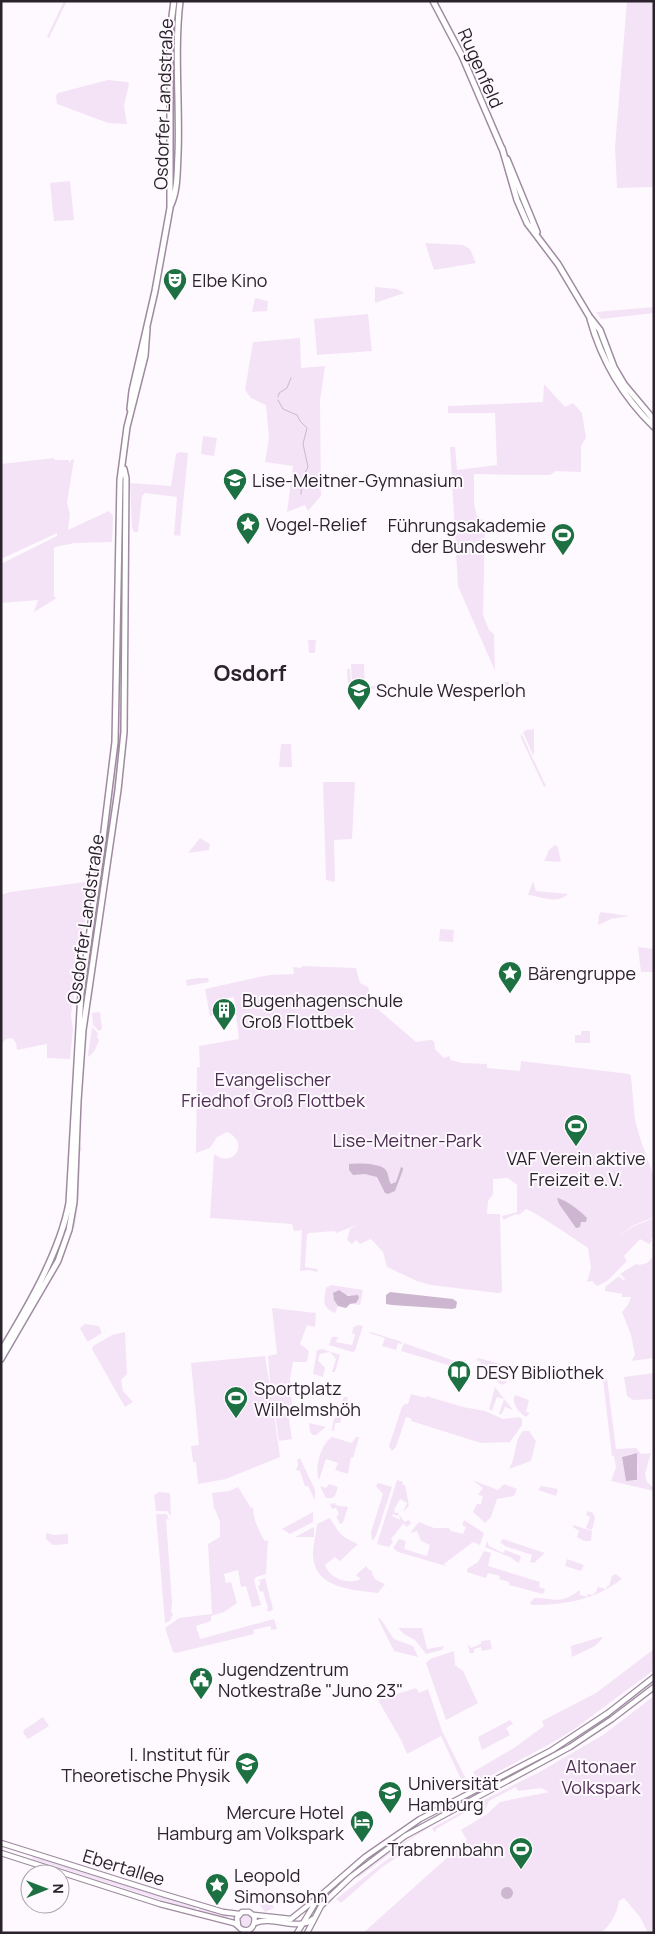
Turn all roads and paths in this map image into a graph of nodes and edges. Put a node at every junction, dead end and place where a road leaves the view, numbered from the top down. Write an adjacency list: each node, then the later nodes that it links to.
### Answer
1 (174, 1): 5 (main road, Osdorfer Landstraße)
2 (179, 1): 5 (main road, Osdorfer Landstraße)
3 (433, 1): 4 (main road, Rugenfeld)
4 (502, 148): 6 (main road, Rugenfeld); 6 (main road, Rugenfeld)
5 (170, 208): 10 (main road, Osdorfer Landstraße)
6 (539, 237): 7 (main road)
7 (589, 316): 8 (main road); 9 (main road)
8 (654, 420)
9 (654, 427)
10 (123, 466): 11 (main road, Osdorfer Landstraße); 12 (main road, Osdorfer Landstraße)
11 (92, 915): 12 (main road); 13 (main road, Osdorfer Landstraße)
12 (97, 933): 14 (main road, Osdorfer Landstraße)
13 (1, 1351)
14 (1, 1359)
15 (654, 1677): 17 (main road)
16 (654, 1687): 18 (main road)
17 (420, 1819): 18 (main road); 21 (main road)
18 (423, 1825): 22 (main road)
19 (1, 1843): 24 (main road, Ebertallee)
20 (1, 1853): 29 (main road, Ebertallee)
21 (349, 1870): 22 (main road); 23 (main road)
22 (352, 1876): 26 (main road)
23 (319, 1897): 25 (main road); 28 (main road)
24 (240, 1914): 25 (main road); 29 (main road)
25 (253, 1914): 27 (main road)
26 (315, 1916): 28 (main road); 33 (main road)
27 (255, 1923): 28 (main road); 30 (main road)
28 (303, 1924): 32 (main road)
29 (238, 1925): 31 (main road)
30 (252, 1930): 31 (main road)
31 (245, 1931)
32 (297, 1933)
33 (307, 1933)

